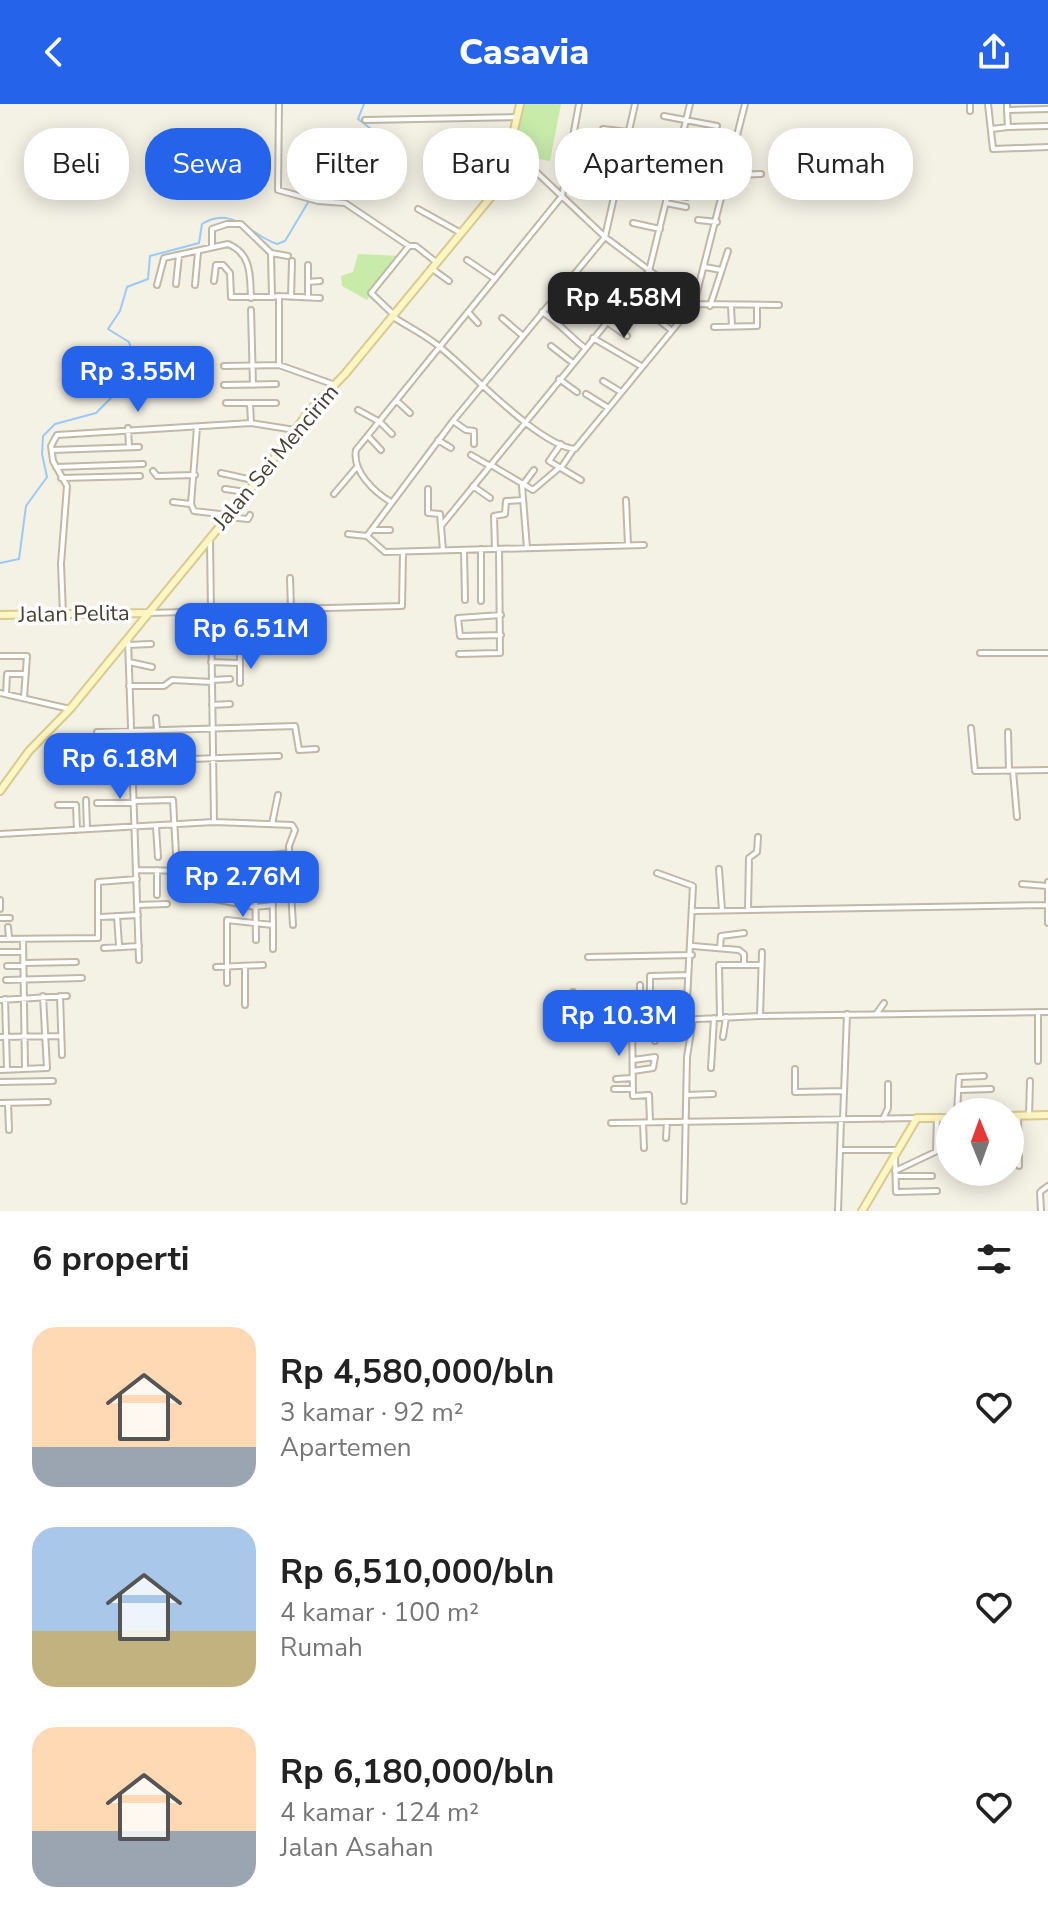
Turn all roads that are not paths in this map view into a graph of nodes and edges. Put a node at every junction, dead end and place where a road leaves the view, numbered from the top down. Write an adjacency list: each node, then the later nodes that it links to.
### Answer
1 (279, 104): 46 (street)
2 (520, 104): 13 (street, Jalan Sei Mencirim)
3 (579, 104): 20 (street)
4 (635, 104): 21 (street)
5 (690, 104): 15 (street)
6 (745, 104): 23 (street)
7 (970, 104): 11 (street)
8 (988, 104): 24 (street)
9 (1007, 107): 10 (street); 18 (street)
10 (1048, 109)
11 (970, 111)
12 (664, 116): 15 (street)
13 (517, 117): 14 (street); 19 (street, Jalan Sei Mencirim)
14 (365, 120)
15 (686, 122): 16 (street); 22 (street)
16 (717, 126)
17 (1048, 126): 18 (street)
18 (1008, 127): 24 (street)
19 (514, 128)
20 (574, 128)
21 (629, 128)
22 (685, 128)
23 (739, 128)
24 (992, 129): 25 (street)
25 (1048, 147)
26 (539, 174): 29 (street)
27 (761, 174): 28 (street)
28 (752, 175)
29 (555, 189)
30 (487, 200): 43 (street, Jalan Sei Mencirim)
31 (559, 200): 59 (street)
32 (566, 200): 44 (street)
33 (614, 200): 44 (street)
34 (667, 200): 36 (street)
35 (722, 200): 40 (street)
36 (666, 203): 37 (street); 42 (street)
37 (686, 207)
38 (418, 209): 43 (street)
39 (698, 220): 40 (street)
40 (717, 222): 54 (street)
41 (633, 223): 42 (street)
42 (660, 229): 56 (street)
43 (461, 233): 53 (street, Jalan Sei Mencirim)
44 (605, 237): 56 (street); 57 (street)
45 (212, 245): 48 (street); 49 (street); 74 (street)
46 (409, 246): 53 (street); 86 (street)
47 (728, 251): 55 (street)
48 (198, 252): 50 (street); 67 (street)
49 (271, 253): 71 (street); 72 (street)
50 (179, 255): 65 (street); 66 (street)
51 (467, 260): 59 (street)
52 (308, 265): 63 (street)
53 (434, 265): 62 (street); 86 (street, Jalan Sei Mencirim)
54 (705, 267): 55 (street); 77 (street)
55 (721, 270): 79 (street)
56 (649, 271): 69 (street); 77 (street)
57 (571, 278): 68 (street); 89 (street)
58 (613, 278): 69 (street)
59 (495, 280): 84 (street)
60 (214, 281): 74 (street)
61 (320, 281): 63 (street)
62 (449, 281)
63 (308, 282): 73 (street)
64 (554, 282): 68 (street)
65 (176, 284)
66 (157, 285)
67 (195, 285)
68 (562, 289): 76 (street)
69 (632, 291): 89 (street)
70 (279, 296): 71 (street); 72 (street); 101 (street)
71 (272, 297): 74 (street)
72 (291, 297): 73 (street)
73 (308, 297): 75 (street)
74 (251, 298)
75 (320, 298)
76 (554, 298): 83 (street); 87 (street)
77 (694, 304): 79 (street); 93 (street)
78 (779, 305): 81 (street)
79 (710, 306): 80 (street)
80 (731, 306): 81 (street); 91 (street)
81 (757, 306): 91 (street)
82 (251, 310): 103 (street)
83 (542, 312): 94 (street); 99 (street)
84 (469, 313): 90 (street); 98 (street)
85 (651, 314): 93 (street)
86 (392, 315): 98 (street); 106 (street, Jalan Sei Mencirim)
87 (578, 316)
88 (502, 318): 94 (street)
89 (608, 320): 95 (street); 96 (street)
90 (478, 323)
91 (732, 326): 92 (street)
92 (714, 327)
93 (671, 330): 104 (street)
94 (523, 336): 111 (street)
95 (627, 336)
96 (593, 338): 99 (street); 104 (street)
97 (551, 346): 100 (street)
98 (441, 347): 111 (street); 115 (street)
99 (585, 348): 100 (street)
100 (573, 363): 105 (street)
101 (279, 365): 103 (street); 106 (street)
102 (224, 366): 103 (street)
103 (252, 366): 110 (street)
104 (641, 366): 113 (street)
105 (559, 379): 112 (street); 123 (street)
106 (340, 380): 128 (street, Jalan Sei Mencirim)
107 (603, 381): 113 (street)
108 (276, 384): 110 (street)
109 (224, 385): 110 (street)
110 (253, 385)
111 (480, 387): 122 (street); 123 (street)
112 (577, 392)
113 (621, 392): 119 (street)
114 (586, 394): 119 (street)
115 (397, 401): 121 (street); 124 (street)
116 (226, 403): 117 (street)
117 (250, 403): 118 (street); 125 (street)
118 (276, 403)
119 (608, 408): 139 (street)
120 (358, 410): 124 (street)
121 (410, 413)
122 (453, 421): 131 (street); 132 (street)
123 (525, 421): 133 (street); 144 (street)
124 (380, 422): 129 (street); 130 (street)
125 (251, 423): 126 (street); 128 (street)
126 (197, 427): 127 (street); 151 (street)
127 (128, 428): 134 (street); 137 (street)
128 (295, 430): 155 (street, Jalan Sei Mencirim)
129 (392, 434)
130 (368, 436): 138 (street); 147 (street)
131 (438, 440): 136 (street); 142 (street)
132 (474, 444)
133 (561, 444): 139 (street); 146 (street)
134 (129, 447): 135 (street); 137 (street)
135 (139, 447)
136 (451, 448)
137 (52, 450): 145 (street)
138 (381, 450)
139 (573, 450): 146 (street)
140 (417, 452): 142 (street)
141 (471, 455): 144 (street)
142 (424, 458): 166 (street)
143 (143, 464): 145 (street)
144 (490, 465): 156 (street); 157 (street)
145 (56, 467): 153 (street)
146 (560, 467): 154 (street); 157 (street)
147 (356, 468): 161 (street); 166 (street)
148 (534, 470): 157 (street)
149 (153, 471): 151 (street)
150 (221, 473): 155 (street)
151 (195, 475): 167 (street)
152 (140, 476): 153 (street)
153 (61, 478): 190 (street)
154 (581, 480)
155 (257, 481): 160 (street, Jalan Sei Mencirim)
156 (473, 486): 162 (street); 170 (street)
157 (522, 486): 163 (street)
158 (225, 489): 160 (street)
159 (428, 489): 170 (street)
160 (246, 492): 169 (street, Jalan Sei Mencirim)
161 (334, 494)
162 (490, 498)
163 (523, 500): 178 (street); 180 (street)
164 (626, 500): 176 (street)
165 (173, 502): 167 (street)
166 (391, 502): 171 (street)
167 (191, 504): 169 (street)
168 (250, 515): 169 (street)
169 (227, 516): 175 (street, Jalan Sei Mencirim)
170 (441, 526): 181 (street)
171 (372, 530): 172 (street); 174 (street)
172 (390, 530)
173 (348, 534): 174 (street)
174 (367, 536): 183 (street)
175 (210, 537): 188 (street); 189 (street, Jalan Sei Mencirim)
176 (628, 545): 177 (street); 178 (street)
177 (644, 545)
178 (527, 548): 180 (street)
179 (481, 549): 180 (street); 182 (street); 186 (street)
180 (497, 549): 192 (street)
181 (443, 550): 182 (street); 183 (street)
182 (464, 550): 185 (street)
183 (403, 552): 187 (street)
184 (290, 578): 187 (street)
185 (465, 600)
186 (481, 601)
187 (291, 609): 188 (street)
188 (211, 610): 189 (street); 195 (street)
189 (147, 613): 190 (street, Jalan Pelita); 197 (street, Jalan Sei Mencirim)
190 (63, 614): 191 (street, Jalan Pelita)
191 (0, 615)
192 (501, 615): 196 (street); 196 (street)
193 (240, 629): 205 (street)
194 (188, 634): 195 (street)
195 (211, 634): 204 (street)
196 (501, 635): 201 (street)
197 (128, 641): 198 (street); 203 (street); 216 (street, Jalan Sei Mencirim)
198 (151, 644)
199 (980, 653): 200 (street)
200 (1048, 653)
201 (459, 654)
202 (1, 656): 207 (street)
203 (129, 662): 206 (street); 211 (street)
204 (211, 662): 205 (street); 209 (street)
205 (240, 663): 210 (street)
206 (152, 667)
207 (26, 674): 212 (street); 213 (street)
208 (230, 679): 209 (street)
209 (212, 681): 211 (street); 215 (street)
210 (240, 683)
211 (129, 686): 220 (street)
212 (3, 694): 213 (street)
213 (24, 697): 216 (street)
214 (230, 704): 215 (street)
215 (212, 705): 218 (street)
216 (70, 709): 234 (street, Jalan Sei Mencirim)
217 (156, 718): 221 (street)
218 (213, 728): 221 (street); 226 (street); 228 (street)
219 (971, 728): 232 (street)
220 (132, 729): 221 (street); 222 (street); 224 (street)
221 (157, 729)
222 (97, 732)
223 (1008, 732): 232 (street)
224 (132, 745): 225 (street); 229 (street)
225 (82, 747)
226 (316, 749)
227 (279, 756): 228 (street)
228 (213, 759): 229 (street); 241 (street)
229 (133, 761): 230 (street)
230 (133, 769): 233 (street); 237 (street)
231 (1048, 770): 232 (street)
232 (1011, 771): 240 (street)
233 (82, 772)
234 (0, 791)
235 (278, 795): 242 (street)
236 (86, 800): 246 (street)
237 (134, 802): 238 (street); 243 (street); 244 (street)
238 (97, 803)
239 (58, 805): 247 (street)
240 (1017, 817)
241 (214, 822): 242 (street); 243 (street)
242 (272, 824): 250 (street)
243 (174, 825): 245 (street); 251 (street)
244 (135, 827): 245 (street); 246 (street); 254 (street)
245 (156, 827): 252 (street)
246 (87, 829): 247 (street)
247 (77, 830): 248 (street)
248 (0, 834)
249 (758, 837): 276 (street)
250 (289, 853): 258 (street); 260 (street)
251 (176, 854)
252 (158, 857)
253 (719, 869): 275 (street)
254 (136, 870): 255 (street); 262 (street)
255 (157, 870): 256 (street); 266 (street)
256 (190, 871)
257 (657, 873): 277 (street)
258 (290, 875): 263 (street); 286 (street)
259 (255, 876): 260 (street); 261 (street); 273 (street)
260 (272, 876): 263 (street)
261 (238, 877)
262 (137, 879): 270 (street); 280 (street)
263 (273, 883): 271 (street)
264 (1022, 884): 265 (street)
265 (1048, 884): 272 (street)
266 (157, 895)
267 (214, 899): 273 (street)
268 (0, 900): 274 (street)
269 (167, 904): 270 (street)
270 (138, 905): 278 (street)
271 (273, 905): 273 (street); 285 (street)
272 (1047, 905): 276 (street); 283 (street)
273 (255, 907): 284 (street)
274 (0, 909)
275 (722, 910): 276 (street); 277 (street)
276 (748, 910)
277 (693, 911): 296 (street)
278 (138, 915): 279 (street); 295 (street)
279 (117, 916): 280 (street); 294 (street)
280 (100, 917): 292 (street)
281 (0, 918): 282 (street)
282 (10, 918)
283 (1048, 923)
284 (255, 925): 285 (street); 293 (street); 313 (street)
285 (273, 925): 299 (street)
286 (293, 925)
287 (8, 927): 290 (street)
288 (744, 933): 289 (street)
289 (735, 935): 298 (street); 300 (street)
290 (9, 938): 291 (street); 292 (street)
291 (0, 939)
292 (23, 939): 302 (street)
293 (256, 940)
294 (119, 946): 295 (street); 297 (street)
295 (139, 946): 306 (street)
296 (693, 946): 298 (street); 304 (street)
297 (104, 948)
298 (720, 948): 300 (street)
299 (273, 949)
300 (735, 949): 310 (street)
301 (0, 952): 302 (street)
302 (23, 952): 308 (street)
303 (762, 952): 311 (street)
304 (692, 955): 305 (street); 316 (street)
305 (588, 957)
306 (139, 960)
307 (76, 962): 308 (street)
308 (23, 964): 312 (street); 319 (street)
309 (263, 965): 314 (street)
310 (744, 965): 311 (street); 335 (street)
311 (761, 965): 334 (street)
312 (7, 966)
313 (227, 966): 314 (street); 315 (street); 320 (street)
314 (245, 966): 329 (street)
315 (216, 967)
316 (687, 975): 337 (street); 339 (street)
317 (82, 978): 319 (street)
318 (6, 980): 319 (street)
319 (24, 980): 326 (street)
320 (227, 983)
321 (640, 985): 340 (street)
322 (573, 992): 341 (street)
323 (43, 996): 324 (street); 326 (street); 346 (street)
324 (60, 996): 325 (street); 342 (street)
325 (67, 996)
326 (25, 998): 327 (street); 345 (street)
327 (3, 1000): 344 (street)
328 (884, 1003): 332 (street)
329 (245, 1005)
330 (1038, 1012): 331 (street); 332 (street); 351 (street)
331 (1048, 1012)
332 (877, 1013): 333 (street)
333 (847, 1014): 334 (street); 369 (street)
334 (760, 1016): 335 (street)
335 (723, 1017): 336 (street); 347 (street)
336 (714, 1018): 338 (street); 353 (street)
337 (686, 1019): 338 (street); 339 (street)
338 (693, 1019): 371 (street)
339 (653, 1020): 340 (street); 348 (street)
340 (640, 1021): 341 (street)
341 (632, 1022): 350 (street)
342 (61, 1036): 346 (street); 349 (street)
343 (0, 1037): 344 (street)
344 (7, 1037): 345 (street); 356 (street)
345 (26, 1037): 346 (street); 352 (street)
346 (45, 1037): 352 (street)
347 (723, 1037)
348 (655, 1041)
349 (62, 1055)
350 (633, 1060): 357 (street); 357 (street)
351 (1038, 1061)
352 (25, 1068): 356 (street)
353 (711, 1068)
354 (795, 1069): 369 (street)
355 (0, 1070): 356 (street)
356 (7, 1070)
357 (633, 1071): 359 (street)
358 (984, 1076): 368 (street)
359 (633, 1078): 360 (street); 366 (street)
360 (616, 1079)
361 (53, 1081): 363 (street)
362 (1030, 1081): 378 (street)
363 (0, 1082)
364 (888, 1084): 382 (street)
365 (614, 1089): 366 (street)
366 (633, 1089): 385 (street)
367 (991, 1089): 368 (street)
368 (959, 1090): 372 (street)
369 (844, 1091): 381 (street)
370 (713, 1094): 371 (street)
371 (686, 1095): 383 (street)
372 (958, 1098)
373 (48, 1102): 375 (street)
374 (0, 1103): 375 (street)
375 (8, 1103): 388 (street)
376 (1048, 1115): 378 (street)
377 (1024, 1116): 378 (street)
378 (1029, 1116)
379 (917, 1118): 380 (street); 382 (street); 393 (street)
380 (936, 1118)
381 (842, 1119): 382 (street); 383 (street); 391 (street)
382 (883, 1119)
383 (686, 1121): 386 (street); 398 (street)
384 (643, 1122): 385 (street); 387 (street); 390 (street)
385 (650, 1122): 386 (street)
386 (667, 1122): 389 (street)
387 (611, 1123)
388 (9, 1130)
389 (666, 1138)
390 (644, 1148)
391 (841, 1150): 393 (street); 399 (street)
392 (936, 1152): 394 (street)
393 (897, 1154): 394 (street); 400 (street)
394 (896, 1173): 395 (street); 397 (street)
395 (932, 1176)
396 (1048, 1186): 401 (street)
397 (937, 1191)
398 (684, 1201)
399 (838, 1211)
400 (862, 1211)
401 (1041, 1211)

